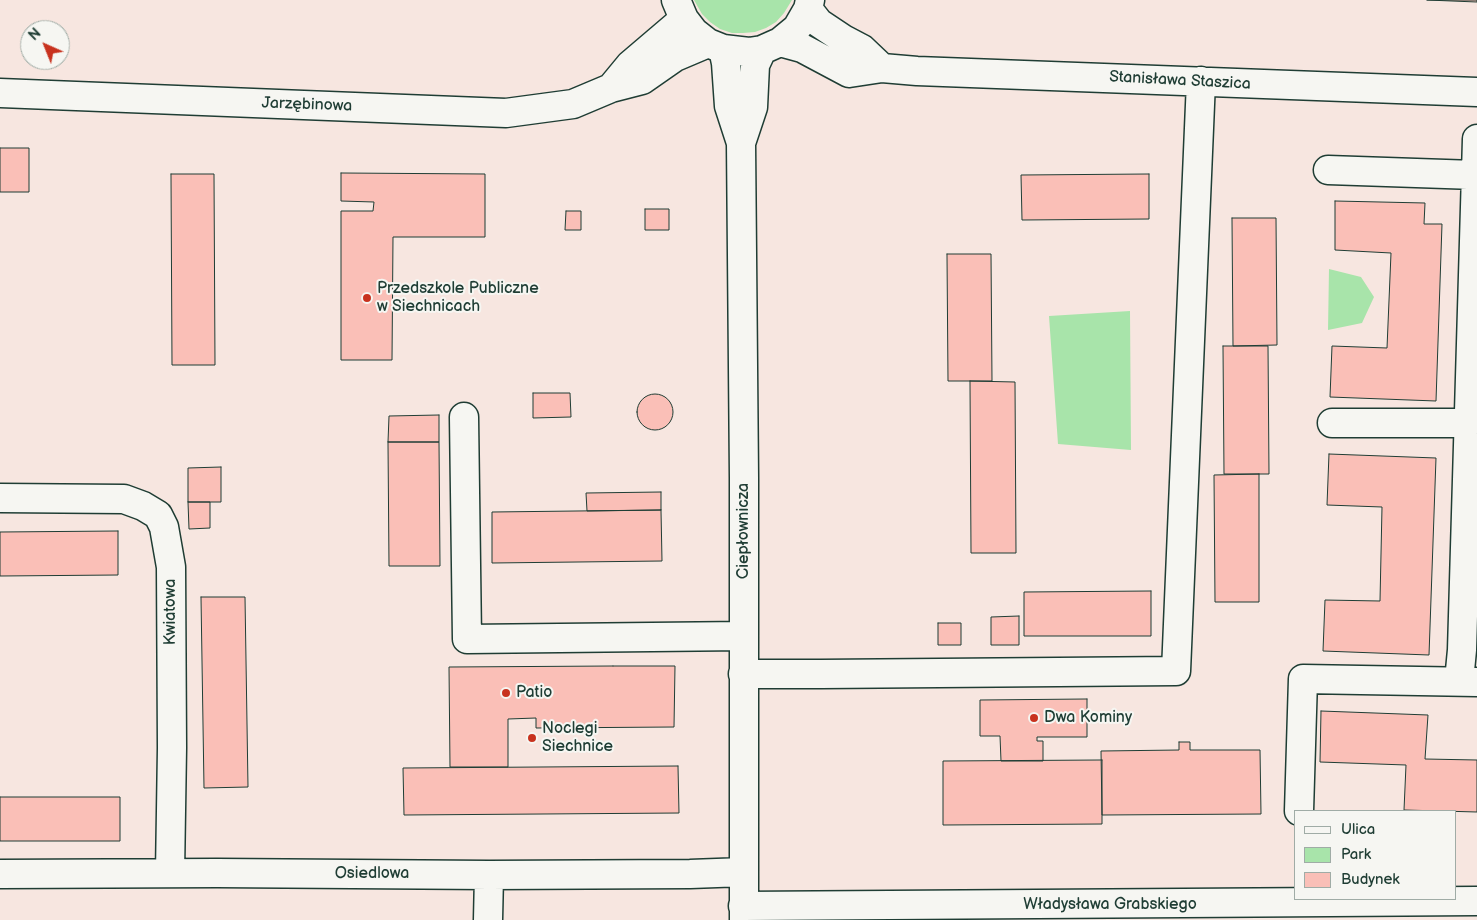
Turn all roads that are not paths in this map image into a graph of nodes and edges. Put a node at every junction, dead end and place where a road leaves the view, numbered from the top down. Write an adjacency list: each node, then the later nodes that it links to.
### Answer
1 (809, 4): 4 (street); 5 (street)
2 (680, 10): 3 (street); 7 (street, Jarzębinowa)
3 (715, 46): 4 (street); 7 (street, Jarzębinowa); 11 (street, Ciepłownicza)
4 (771, 46): 5 (street, Stanisława Staszica); 11 (street, Ciepłownicza)
5 (882, 68): 6 (street, Stanisława Staszica)
6 (1201, 81): 8 (street, Stanisława Staszica); 19 (street)
7 (611, 88): 9 (street, Jarzębinowa)
8 (1477, 92)
9 (0, 93)
10 (1477, 139): 13 (street)
11 (741, 143): 18 (street, Ciepłownicza)
12 (1328, 170): 13 (street)
13 (1475, 175): 16 (street)
14 (464, 417): 18 (street)
15 (1332, 423): 16 (street)
16 (1468, 423): 20 (street)
17 (0, 498): 23 (street, Kwiatowa)
18 (744, 636): 19 (street, Ciepłownicza)
19 (744, 674): 22 (street, Ciepłownicza)
20 (1468, 681): 21 (street)
21 (1299, 810)
22 (744, 872): 25 (street, Osiedlowa); 28 (street, Ciepłownicza)
23 (170, 873): 24 (street, Osiedlowa); 25 (street, Osiedlowa)
24 (0, 874)
25 (489, 875): 29 (street)
26 (1296, 901): 27 (street, Władysława Grabskiego); 28 (street, Władysława Grabskiego)
27 (1477, 901)
28 (743, 913)
29 (488, 920)

